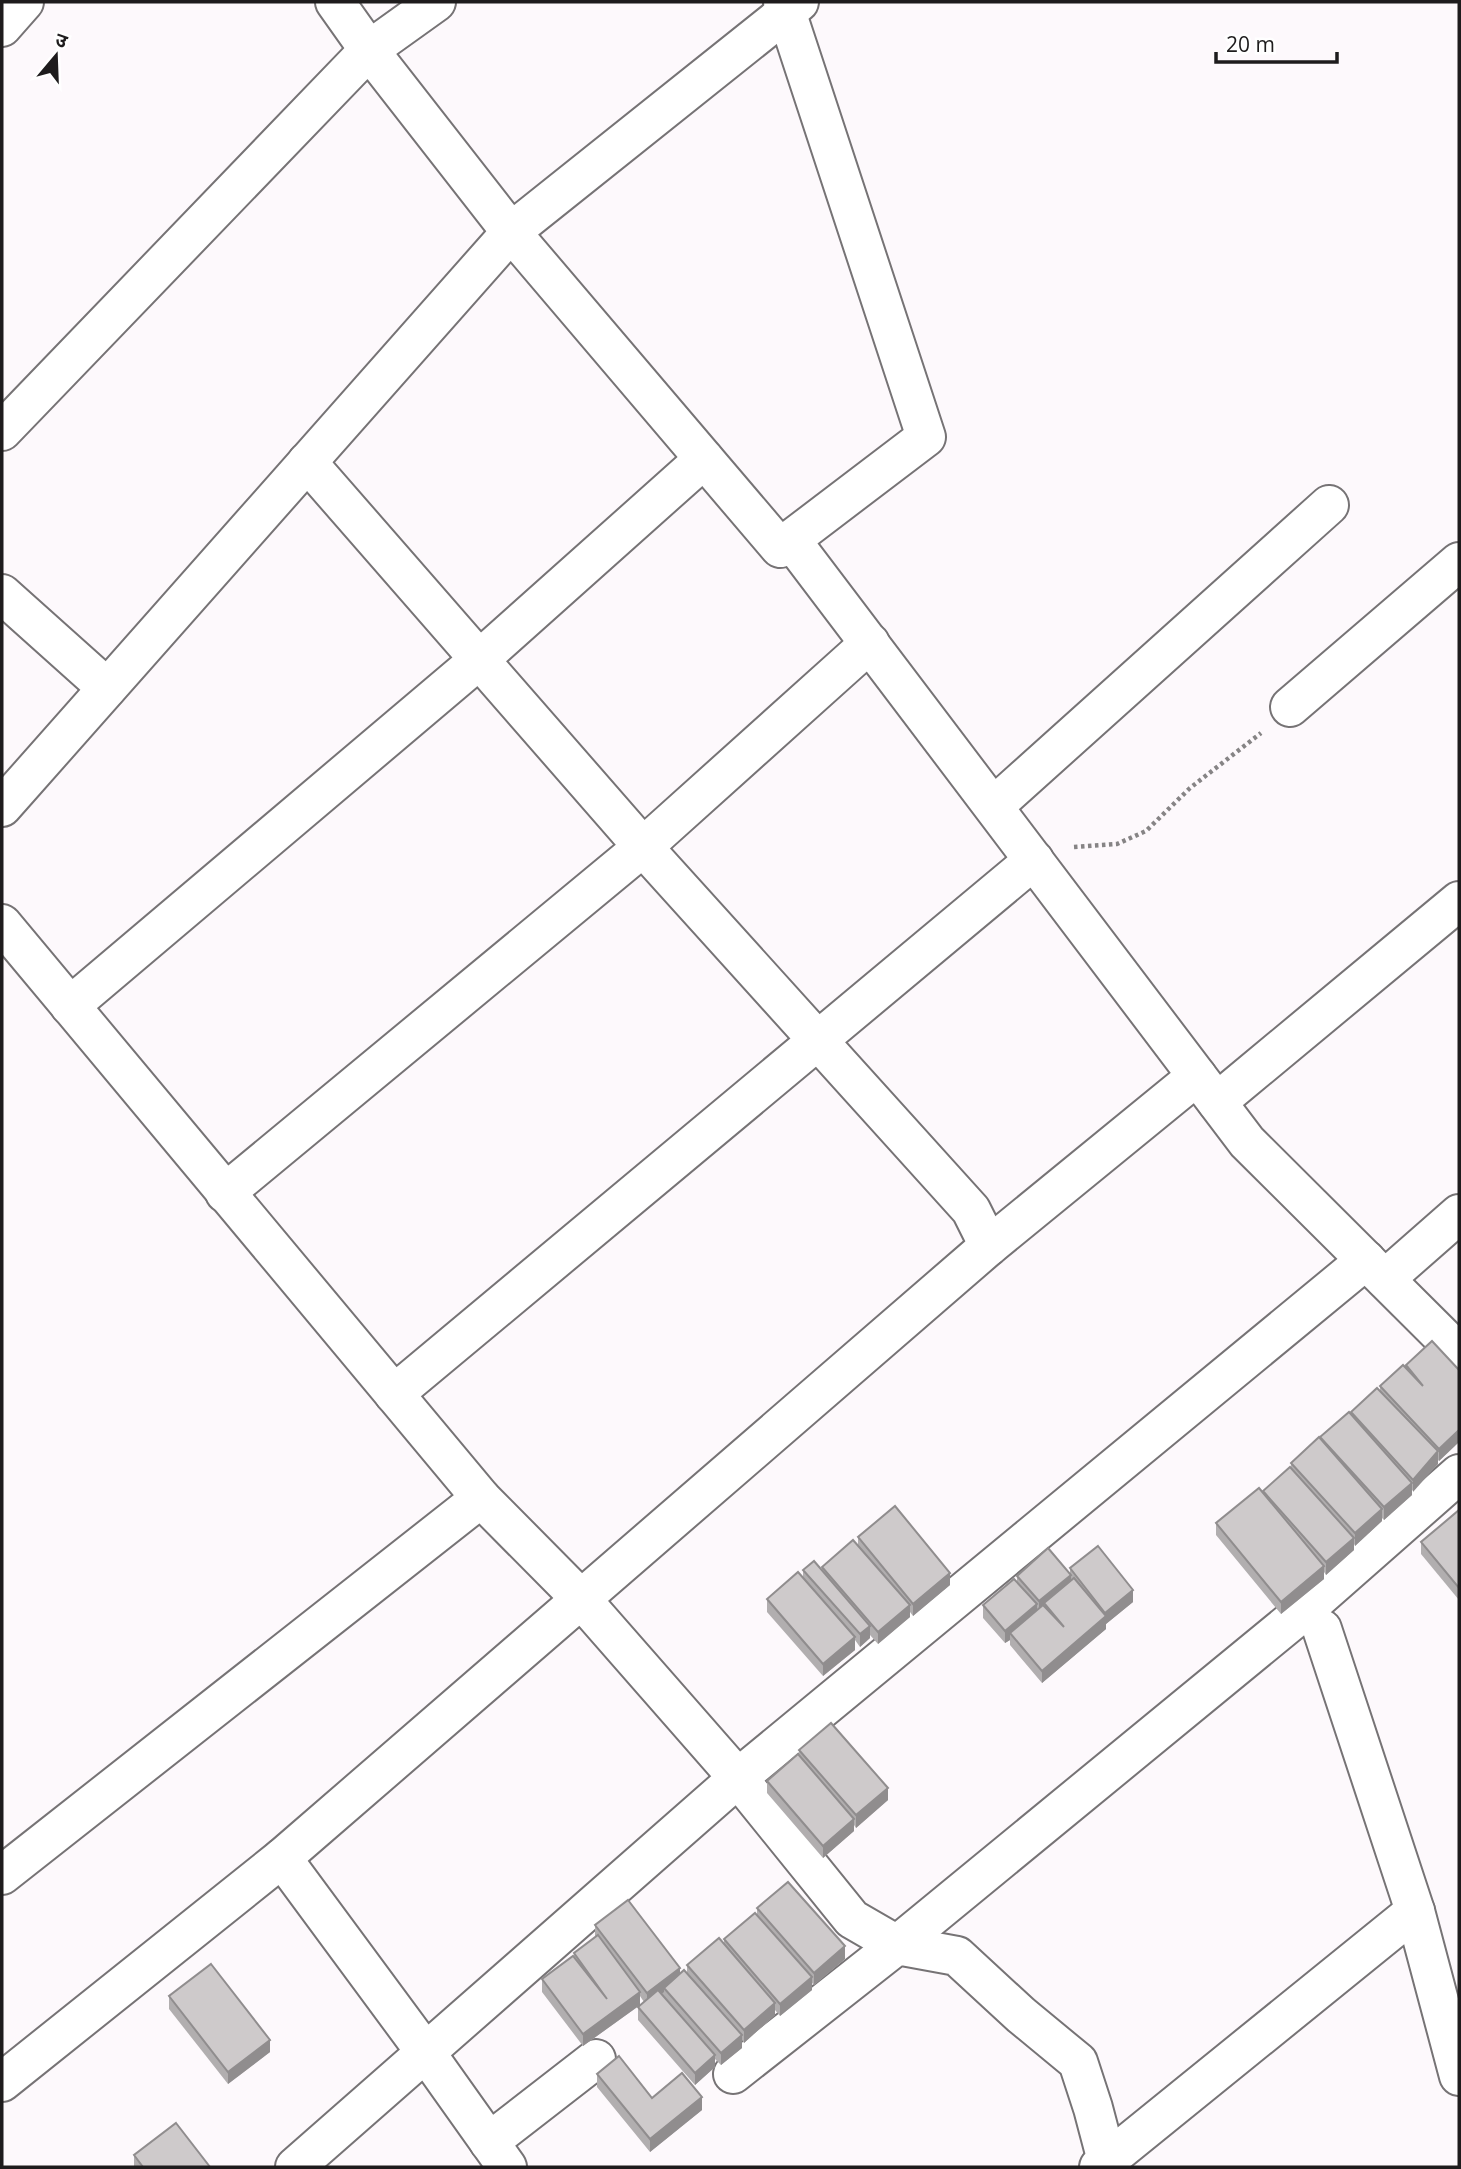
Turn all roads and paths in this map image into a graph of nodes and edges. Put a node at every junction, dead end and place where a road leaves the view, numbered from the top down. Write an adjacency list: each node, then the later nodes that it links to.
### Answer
1 (24, 2): 5 (street)
2 (335, 2): 6 (street)
3 (436, 2): 6 (street)
4 (789, 5): 7 (street); 12 (street)
5 (2, 27)
6 (369, 50): 7 (street); 8 (street)
7 (510, 232): 9 (street); 10 (street)
8 (2, 431)
9 (704, 458): 12 (street); 16 (street)
10 (307, 462): 16 (street); 17 (street)
11 (1329, 505): 19 (street)
12 (792, 540): 15 (street)
13 (1459, 562): 18 (street)
14 (2, 594): 17 (street)
15 (870, 643): 19 (street); 21 (street)
16 (480, 659): 21 (street); 25 (street)
17 (107, 688): 20 (street)
18 (1290, 707): 22 (path)
19 (994, 806): 22 (street)
20 (2, 807)
21 (643, 847): 26 (street); 28 (street)
22 (1034, 860): 26 (street); 27 (street)
23 (1459, 901): 27 (street)
24 (2, 925): 25 (street)
25 (70, 1006): 28 (street)
26 (818, 1042): 30 (street); 33 (street)
27 (1207, 1089): 30 (street); 31 (street)
28 (225, 1193): 33 (street)
29 (1459, 1214): 31 (street)
30 (989, 1246): 36 (street)
31 (1375, 1269): 32 (street); 38 (street)
32 (1459, 1353)
33 (394, 1394): 35 (street)
34 (1459, 1474): 42 (street)
35 (481, 1498): 36 (street); 40 (street)
36 (582, 1600): 38 (street); 39 (street)
37 (1322, 1629): 41 (street)
38 (738, 1778): 42 (street); 43 (street)
39 (282, 1858): 43 (street); 47 (street)
40 (2, 1875)
41 (1415, 1911): 46 (street); 49 (street)
42 (897, 1945): 45 (street); 49 (street)
43 (426, 2053): 48 (street); 50 (street)
44 (596, 2059): 48 (street)
45 (733, 2074)
46 (1459, 2076)
47 (2, 2082)
48 (498, 2155)
49 (1103, 2164)
50 (295, 2167)

